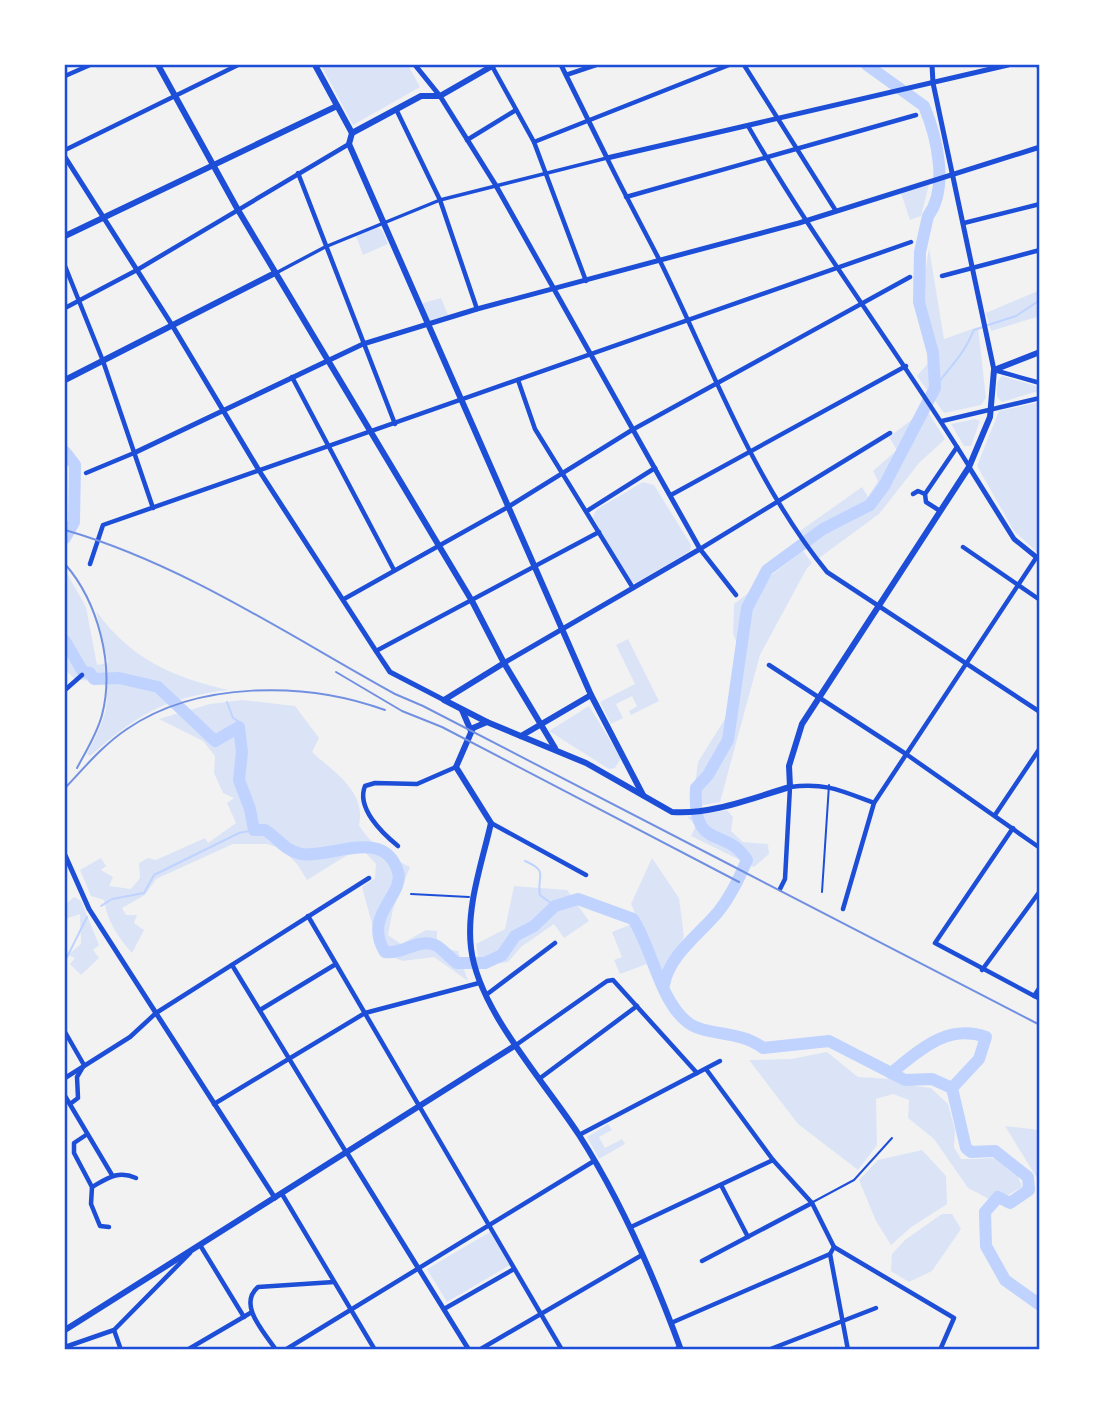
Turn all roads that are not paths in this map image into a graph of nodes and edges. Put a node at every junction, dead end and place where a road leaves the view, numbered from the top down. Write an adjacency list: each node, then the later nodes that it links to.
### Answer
1 (90, 65): 16 (street)
2 (158, 65): 19 (main road)
3 (238, 65): 19 (street)
4 (315, 65): 22 (main road)
5 (415, 65): 17 (street)
6 (493, 65): 21 (main road); 24 (street)
7 (561, 65): 15 (street)
8 (596, 65): 15 (street)
9 (729, 65): 27 (street)
10 (744, 65): 26 (street)
11 (932, 65): 18 (street)
12 (1008, 65): 18 (street)
13 (1039, 65): 14 (street)
14 (1040, 74)
15 (566, 75): 27 (street)
16 (65, 76)
17 (425, 81): 20 (street); 21 (street)
18 (931, 84): 26 (street); 42 (street)
19 (174, 96): 35 (street); 39 (main road)
20 (421, 96): 21 (main road); 23 (main road)
21 (440, 96): 30 (street)
22 (337, 106): 29 (main road); 39 (main road)
23 (396, 109): 29 (main road); 45 (street)
24 (516, 110): 30 (street); 31 (street)
25 (916, 115): 34 (street)
26 (778, 118): 28 (street); 34 (street)
27 (589, 122): 31 (street); 37 (street)
28 (748, 125): 37 (street); 38 (street)
29 (352, 132): 32 (main road)
30 (467, 140): 43 (street)
31 (534, 142): 40 (street)
32 (349, 144): 41 (street); 51 (main road)
33 (1040, 147): 42 (street)
34 (797, 149): 38 (street); 48 (street)
35 (65, 150)
36 (65, 157): 49 (street)
37 (607, 158): 40 (street); 44 (street)
38 (766, 158): 44 (street); 50 (street)
39 (211, 164): 47 (main road); 49 (main road)
40 (545, 172): 43 (street); 65 (street)
41 (298, 173): 47 (street); 55 (street)
42 (950, 173): 48 (street); 52 (street)
43 (495, 184): 45 (street); 66 (street)
44 (626, 197): 57 (street)
45 (440, 200): 51 (street); 70 (street)
46 (1040, 204): 52 (street)
47 (238, 210): 60 (street); 62 (main road)
48 (836, 211): 50 (street)
49 (103, 216): 53 (main road); 60 (street)
50 (805, 221): 57 (street); 61 (street)
51 (383, 222): 55 (street); 72 (main road)
52 (964, 223): 59 (street)
53 (65, 236)
54 (911, 242): 61 (street)
55 (325, 247): 62 (street); 74 (street)
56 (1040, 250): 59 (street)
57 (660, 262): 65 (street); 71 (street)
58 (65, 266): 67 (street)
59 (972, 268): 63 (street); 80 (street)
60 (137, 270): 67 (street); 73 (street)
61 (839, 270): 68 (street); 71 (street)
62 (275, 273): 73 (main road); 77 (main road)
63 (942, 276)
64 (910, 277): 68 (street)
65 (586, 281): 66 (street)
66 (554, 289): 70 (street); 76 (street)
67 (77, 301): 69 (street); 78 (street)
68 (862, 303): 79 (street); 84 (street)
69 (65, 308)
70 (477, 309): 72 (street)
71 (687, 321): 76 (street); 84 (street)
72 (426, 324): 74 (street); 87 (main road)
73 (172, 325): 78 (main road); 89 (street)
74 (363, 344): 77 (street); 91 (street)
75 (1040, 352): 80 (main road)
76 (591, 355): 83 (street); 92 (street)
77 (327, 360): 81 (street); 93 (main road)
78 (103, 361): 82 (main road); 98 (street)
79 (906, 366): 90 (street); 97 (street)
80 (994, 370): 85 (street); 88 (main road)
81 (292, 377): 89 (street); 95 (street)
82 (65, 380)
83 (518, 380): 87 (street); 103 (street)
84 (716, 383): 92 (street); 97 (street)
85 (1040, 383)
86 (1040, 398): 88 (street)
87 (460, 401): 91 (street); 108 (main road)
88 (991, 410): 90 (street); 99 (main road)
89 (222, 411): 98 (street); 101 (street)
90 (942, 421): 96 (street)
91 (396, 424): 93 (street)
92 (632, 430): 100 (street); 103 (street)
93 (371, 433): 95 (street); 113 (main road)
94 (890, 433): 107 (street)
95 (331, 447): 101 (street); 119 (street)
96 (957, 447): 99 (street); 105 (street)
97 (750, 450): 106 (street); 107 (street)
98 (134, 453): 102 (street); 109 (street)
99 (970, 467): 111 (main road); 116 (street)
100 (655, 468): 106 (street); 110 (street)
101 (260, 472): 109 (street); 123 (street)
102 (86, 473)
103 (563, 473): 108 (street); 110 (street)
104 (913, 494): 105 (street)
105 (925, 494): 111 (street)
106 (671, 495): 115 (street)
107 (780, 503): 115 (street); 126 (street)
108 (508, 507): 113 (street); 118 (main road)
109 (153, 508): 117 (street)
110 (587, 511): 112 (street)
111 (940, 511): 126 (main road)
112 (599, 532): 118 (street); 121 (street)
113 (438, 547): 119 (street); 125 (main road)
114 (963, 547): 120 (street)
115 (700, 549): 121 (street); 122 (street)
116 (1038, 559): 120 (street)
117 (90, 564)
118 (535, 568): 125 (street); 127 (main road)
119 (394, 570): 123 (street)
120 (1018, 586): 124 (street); 131 (street)
121 (633, 588): 127 (street)
122 (736, 595)
123 (344, 599): 128 (street)
124 (1040, 600)
125 (472, 601): 128 (street); 129 (main road)
126 (877, 606): 131 (street); 135 (main road)
127 (563, 629): 129 (street); 134 (main road)
128 (376, 651): 136 (street)
129 (504, 663): 136 (main road); 140 (main road)
130 (768, 664): 135 (street)
131 (966, 664): 138 (street); 145 (street)
132 (82, 675): 133 (street)
133 (65, 690)
134 (591, 695): 140 (main road); 146 (main road)
135 (817, 697): 145 (street); 150 (main road)
136 (444, 700): 137 (main road)
137 (462, 710): 139 (main road); 141 (main road)
138 (1040, 712)
139 (487, 722): 141 (main road); 142 (main road)
140 (540, 724): 142 (main road); 144 (main road)
141 (471, 731): 147 (main road)
142 (521, 736): 144 (main road)
143 (1040, 748): 153 (street)
144 (556, 750): 148 (main road)
145 (906, 754): 152 (street); 153 (street)
146 (626, 764): 148 (main road); 151 (main road)
147 (456, 767): 154 (main road); 156 (street)
148 (611, 776): 151 (main road)
149 (828, 785): 150 (street); 152 (street); 163 (lane)
150 (790, 787): 151 (main road); 161 (street)
151 (645, 797)
152 (874, 803): 166 (street)
153 (995, 815): 155 (street)
154 (491, 823): 159 (street); 165 (main road)
155 (1013, 828): 157 (street); 171 (street)
156 (398, 846)
157 (1040, 848)
158 (65, 855): 179 (street)
159 (586, 875)
160 (369, 878): 167 (street)
161 (780, 889)
162 (1040, 891): 171 (street)
163 (822, 892)
164 (411, 894): 165 (lane)
165 (474, 897): 172 (main road)
166 (843, 909)
167 (308, 916): 169 (street); 170 (street)
168 (555, 943): 174 (street)
169 (336, 964): 178 (street); 180 (street)
170 (232, 965): 178 (street); 179 (street)
171 (982, 970): 175 (street)
172 (479, 983): 174 (main road); 180 (street)
173 (1040, 987): 175 (street)
174 (486, 995): 182 (main road)
175 (1034, 996): 176 (street)
176 (1040, 999)
177 (637, 1006): 182 (street); 187 (street); 189 (street)
178 (260, 1010): 183 (street)
179 (156, 1013): 185 (street); 192 (street)
180 (365, 1013): 183 (street); 193 (street)
181 (65, 1032): 185 (street)
182 (516, 1045): 189 (main road); 193 (main road)
183 (289, 1058): 192 (street); 197 (street)
184 (720, 1061): 186 (street)
185 (84, 1065): 188 (street); 191 (street)
186 (706, 1069): 187 (street); 198 (street)
187 (697, 1073): 195 (street)
188 (65, 1078)
189 (539, 1079): 195 (main road)
190 (65, 1096): 191 (street)
191 (70, 1104): 194 (street)
192 (214, 1104): 204 (street)
193 (419, 1107): 197 (main road); 206 (street)
194 (86, 1135): 200 (street); 203 (street)
195 (579, 1135): 199 (main road)
196 (892, 1138): 205 (lane)
197 (347, 1153): 204 (main road); 216 (street)
198 (773, 1160): 202 (street); 205 (street)
199 (594, 1161): 206 (street); 208 (main road)
200 (112, 1175): 201 (street); 203 (street)
201 (136, 1178)
202 (721, 1185): 208 (street); 209 (street)
203 (92, 1187): 207 (street)
204 (278, 1196): 210 (main road); 218 (street)
205 (812, 1203): 209 (street); 211 (street)
206 (489, 1226): 216 (street); 217 (street)
207 (109, 1227)
208 (631, 1227): 214 (main road)
209 (748, 1237): 215 (street)
210 (200, 1245): 212 (main road); 224 (street)
211 (834, 1247): 213 (street); 241 (street)
212 (193, 1251): 227 (main road); 228 (street)
213 (830, 1254): 225 (street); 226 (street)
214 (642, 1255): 223 (street); 226 (main road)
215 (702, 1261)
216 (418, 1267): 220 (street); 221 (street)
217 (514, 1269): 221 (street); 223 (street)
218 (334, 1282): 220 (street); 222 (street)
219 (876, 1308): 225 (street)
220 (351, 1309): 234 (street); 235 (street)
221 (444, 1309): 236 (street)
222 (251, 1312): 224 (street); 233 (street)
223 (540, 1313): 237 (street); 238 (street)
224 (244, 1317): 232 (street)
225 (844, 1320): 239 (street); 240 (street)
226 (670, 1323): 230 (main road)
227 (65, 1330)
228 (114, 1330): 229 (street); 231 (street)
229 (65, 1347)
230 (678, 1349)
231 (121, 1350)
232 (187, 1350)
233 (276, 1350)
234 (285, 1350)
235 (374, 1350)
236 (469, 1350)
237 (479, 1350)
238 (562, 1350)
239 (768, 1350)
240 (848, 1350)
241 (940, 1350)

